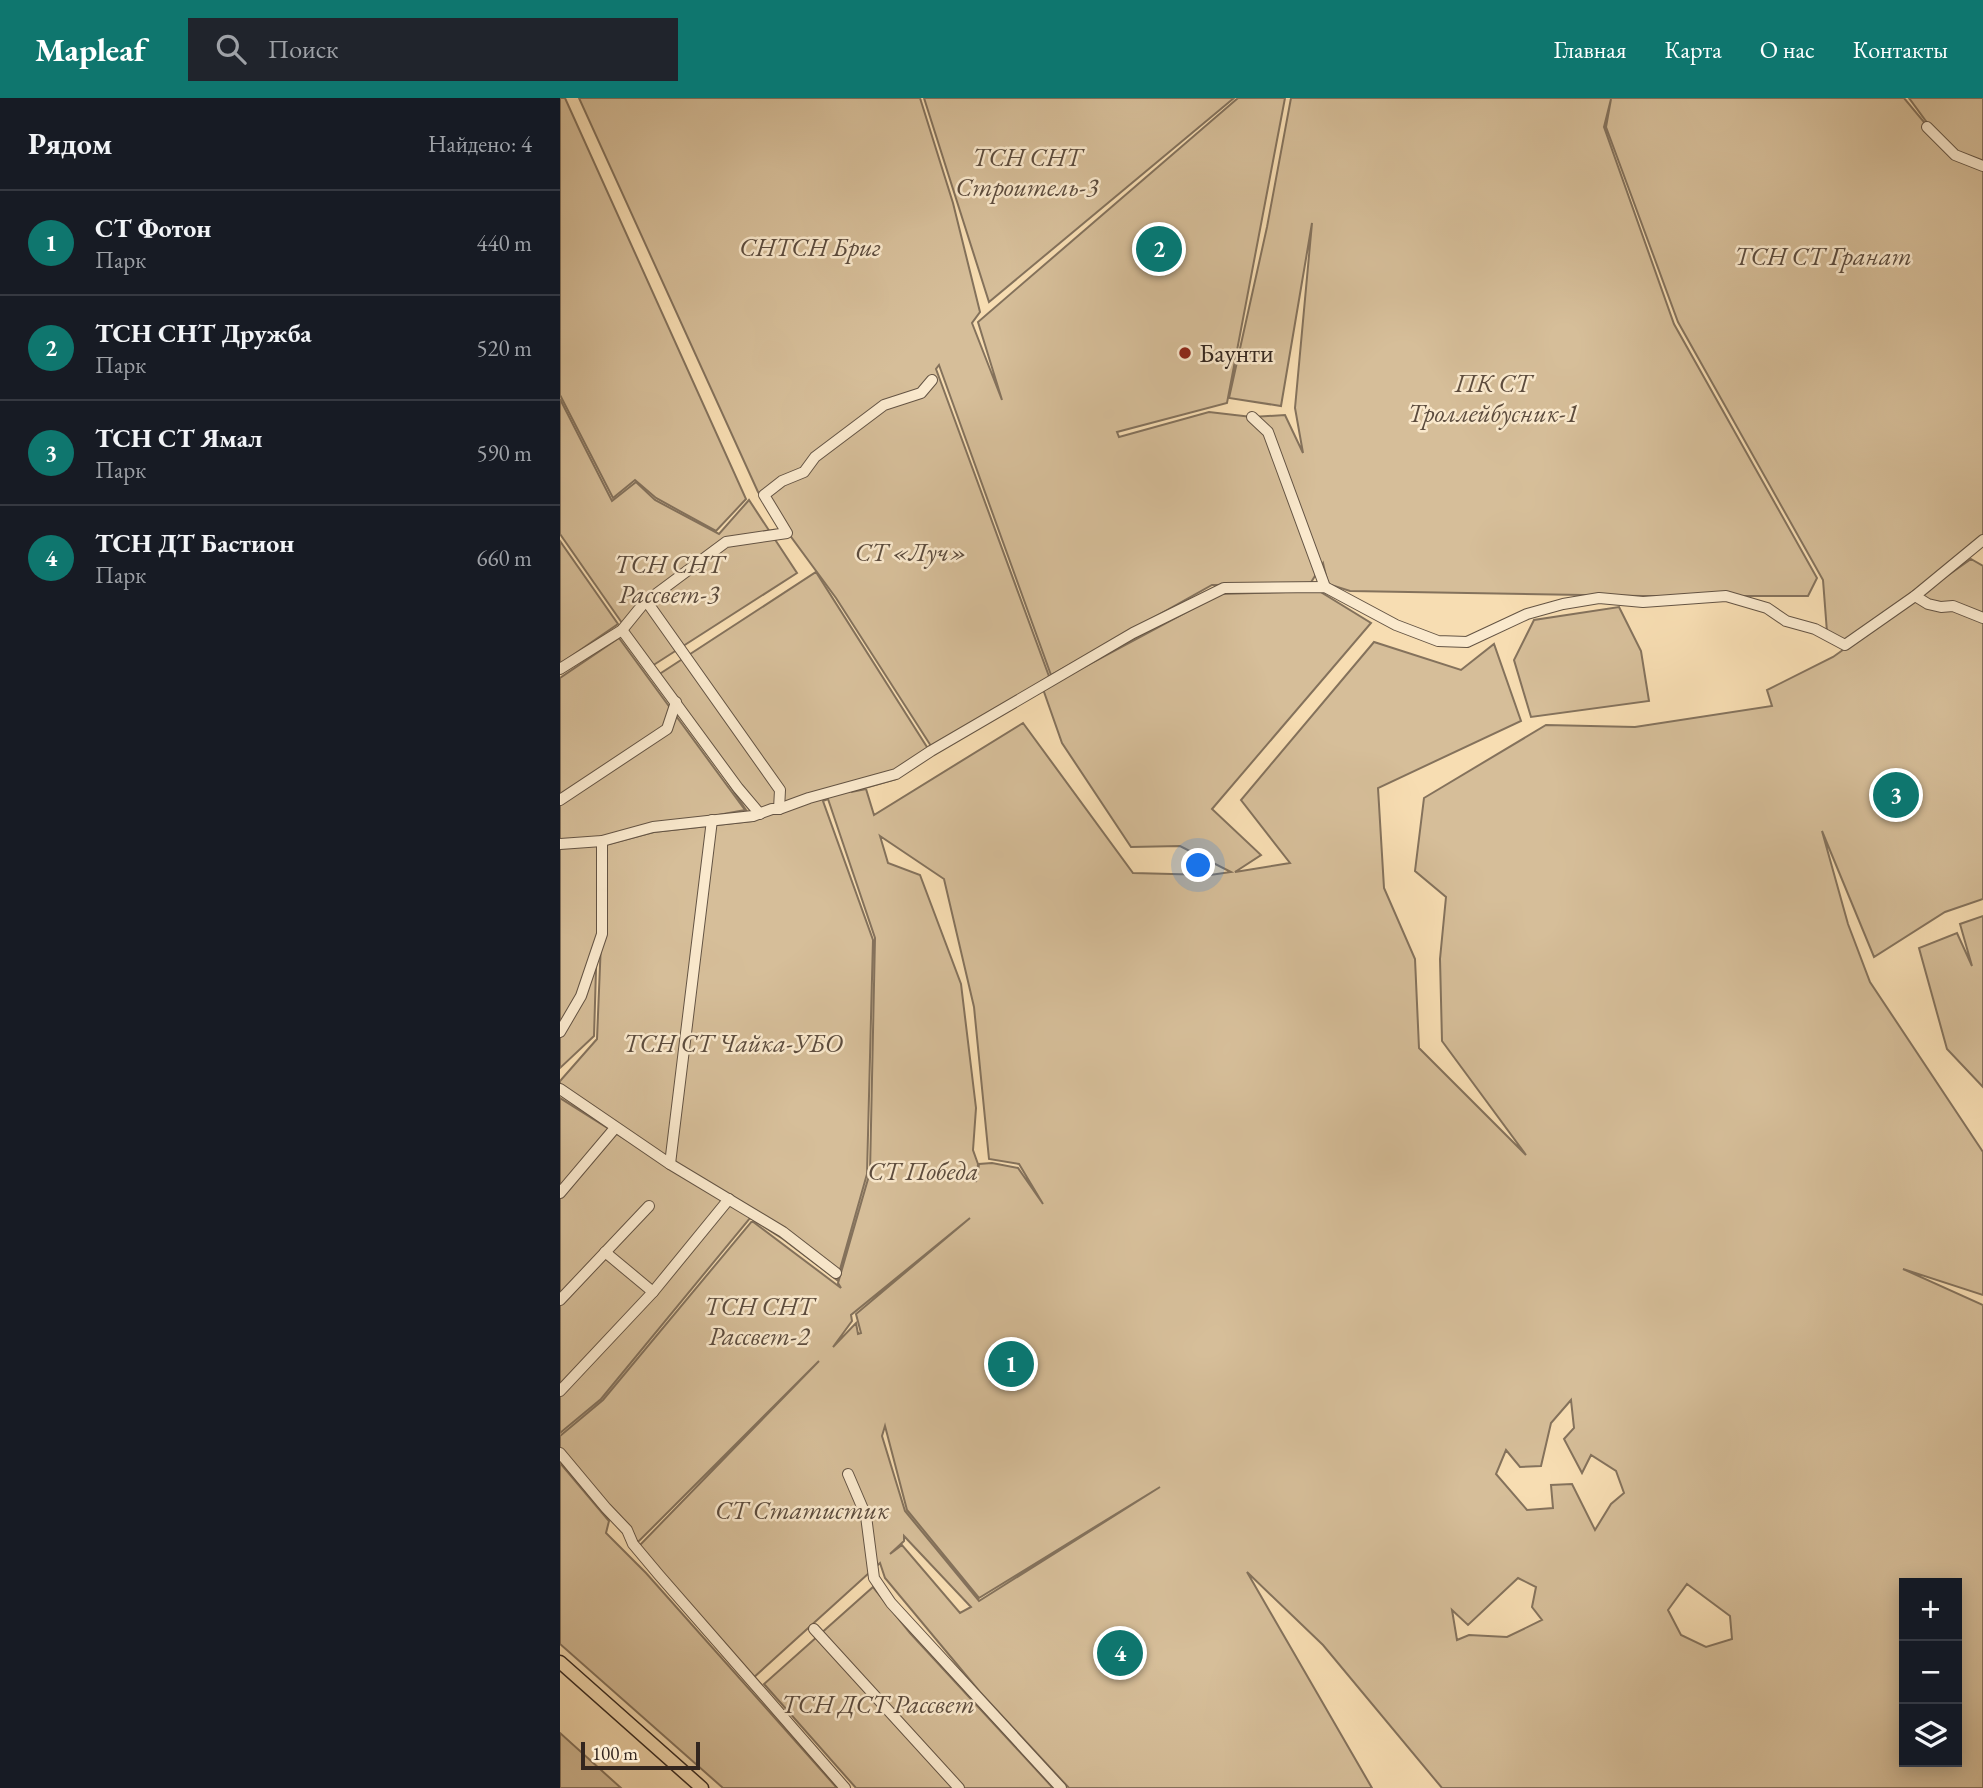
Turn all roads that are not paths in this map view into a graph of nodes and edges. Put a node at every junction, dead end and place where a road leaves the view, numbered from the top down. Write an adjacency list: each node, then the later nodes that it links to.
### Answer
1 (1927, 127): 2 (street)
2 (1983, 166)
3 (932, 380): 8 (street)
4 (1252, 417): 6 (street)
5 (1983, 540): 7 (street)
6 (1325, 587): 7 (street); 14 (street)
7 (1915, 596): 9 (street)
8 (647, 602): 10 (street); 14 (street)
9 (1983, 618)
10 (622, 630): 11 (street); 12 (street)
11 (560, 669)
12 (676, 702): 13 (street); 15 (street)
13 (560, 800)
14 (779, 809): 15 (street)
15 (760, 814): 16 (street)
16 (712, 820): 17 (street); 22 (street)
17 (603, 841): 18 (street); 19 (street)
18 (560, 844)
19 (560, 1032)
20 (560, 1090): 21 (street)
21 (615, 1128): 22 (street); 23 (street)
22 (670, 1164): 24 (street)
23 (560, 1193)
24 (729, 1199): 27 (street); 28 (street)
25 (649, 1206): 26 (street)
26 (605, 1252): 28 (street); 29 (street)
27 (836, 1273)
28 (653, 1292): 30 (street)
29 (560, 1300)
30 (560, 1391)
31 (560, 1453): 36 (street)
32 (848, 1474): 38 (street)
33 (814, 1629): 37 (street)
34 (560, 1662): 35 (main road)
35 (702, 1788)
36 (845, 1788)
37 (959, 1788)
38 (1061, 1788)

